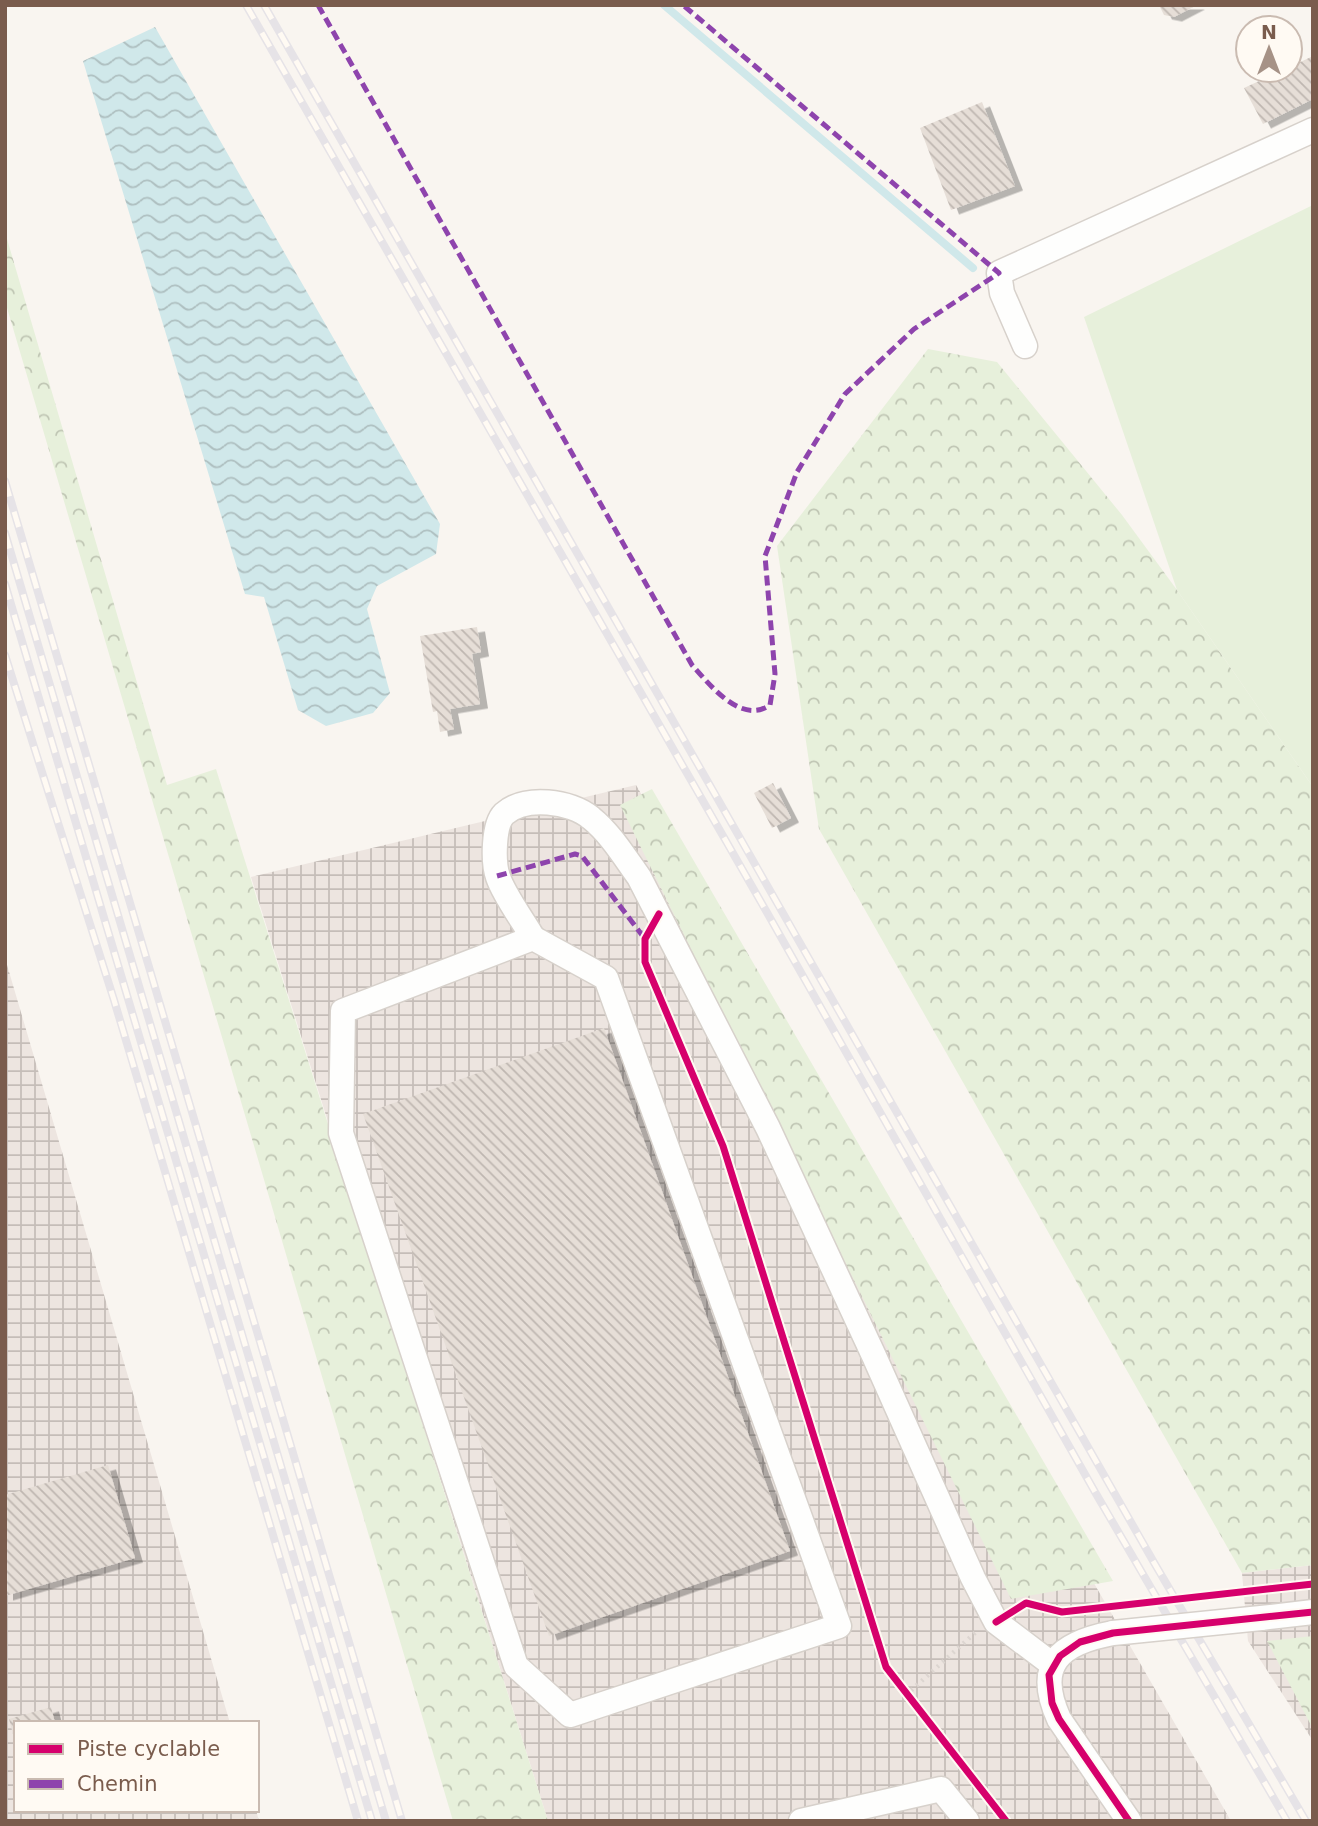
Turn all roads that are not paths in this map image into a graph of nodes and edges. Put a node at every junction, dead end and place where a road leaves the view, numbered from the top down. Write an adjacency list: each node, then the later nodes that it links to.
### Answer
1 (1313, 130): 2 (street)
2 (1025, 346)
3 (533, 938): 3 (street); 5 (street)
4 (1313, 1612): 5 (street, bridge)
5 (1053, 1665): 8 (street)
6 (800, 1821): 7 (street)
7 (967, 1821)
8 (1129, 1821)

